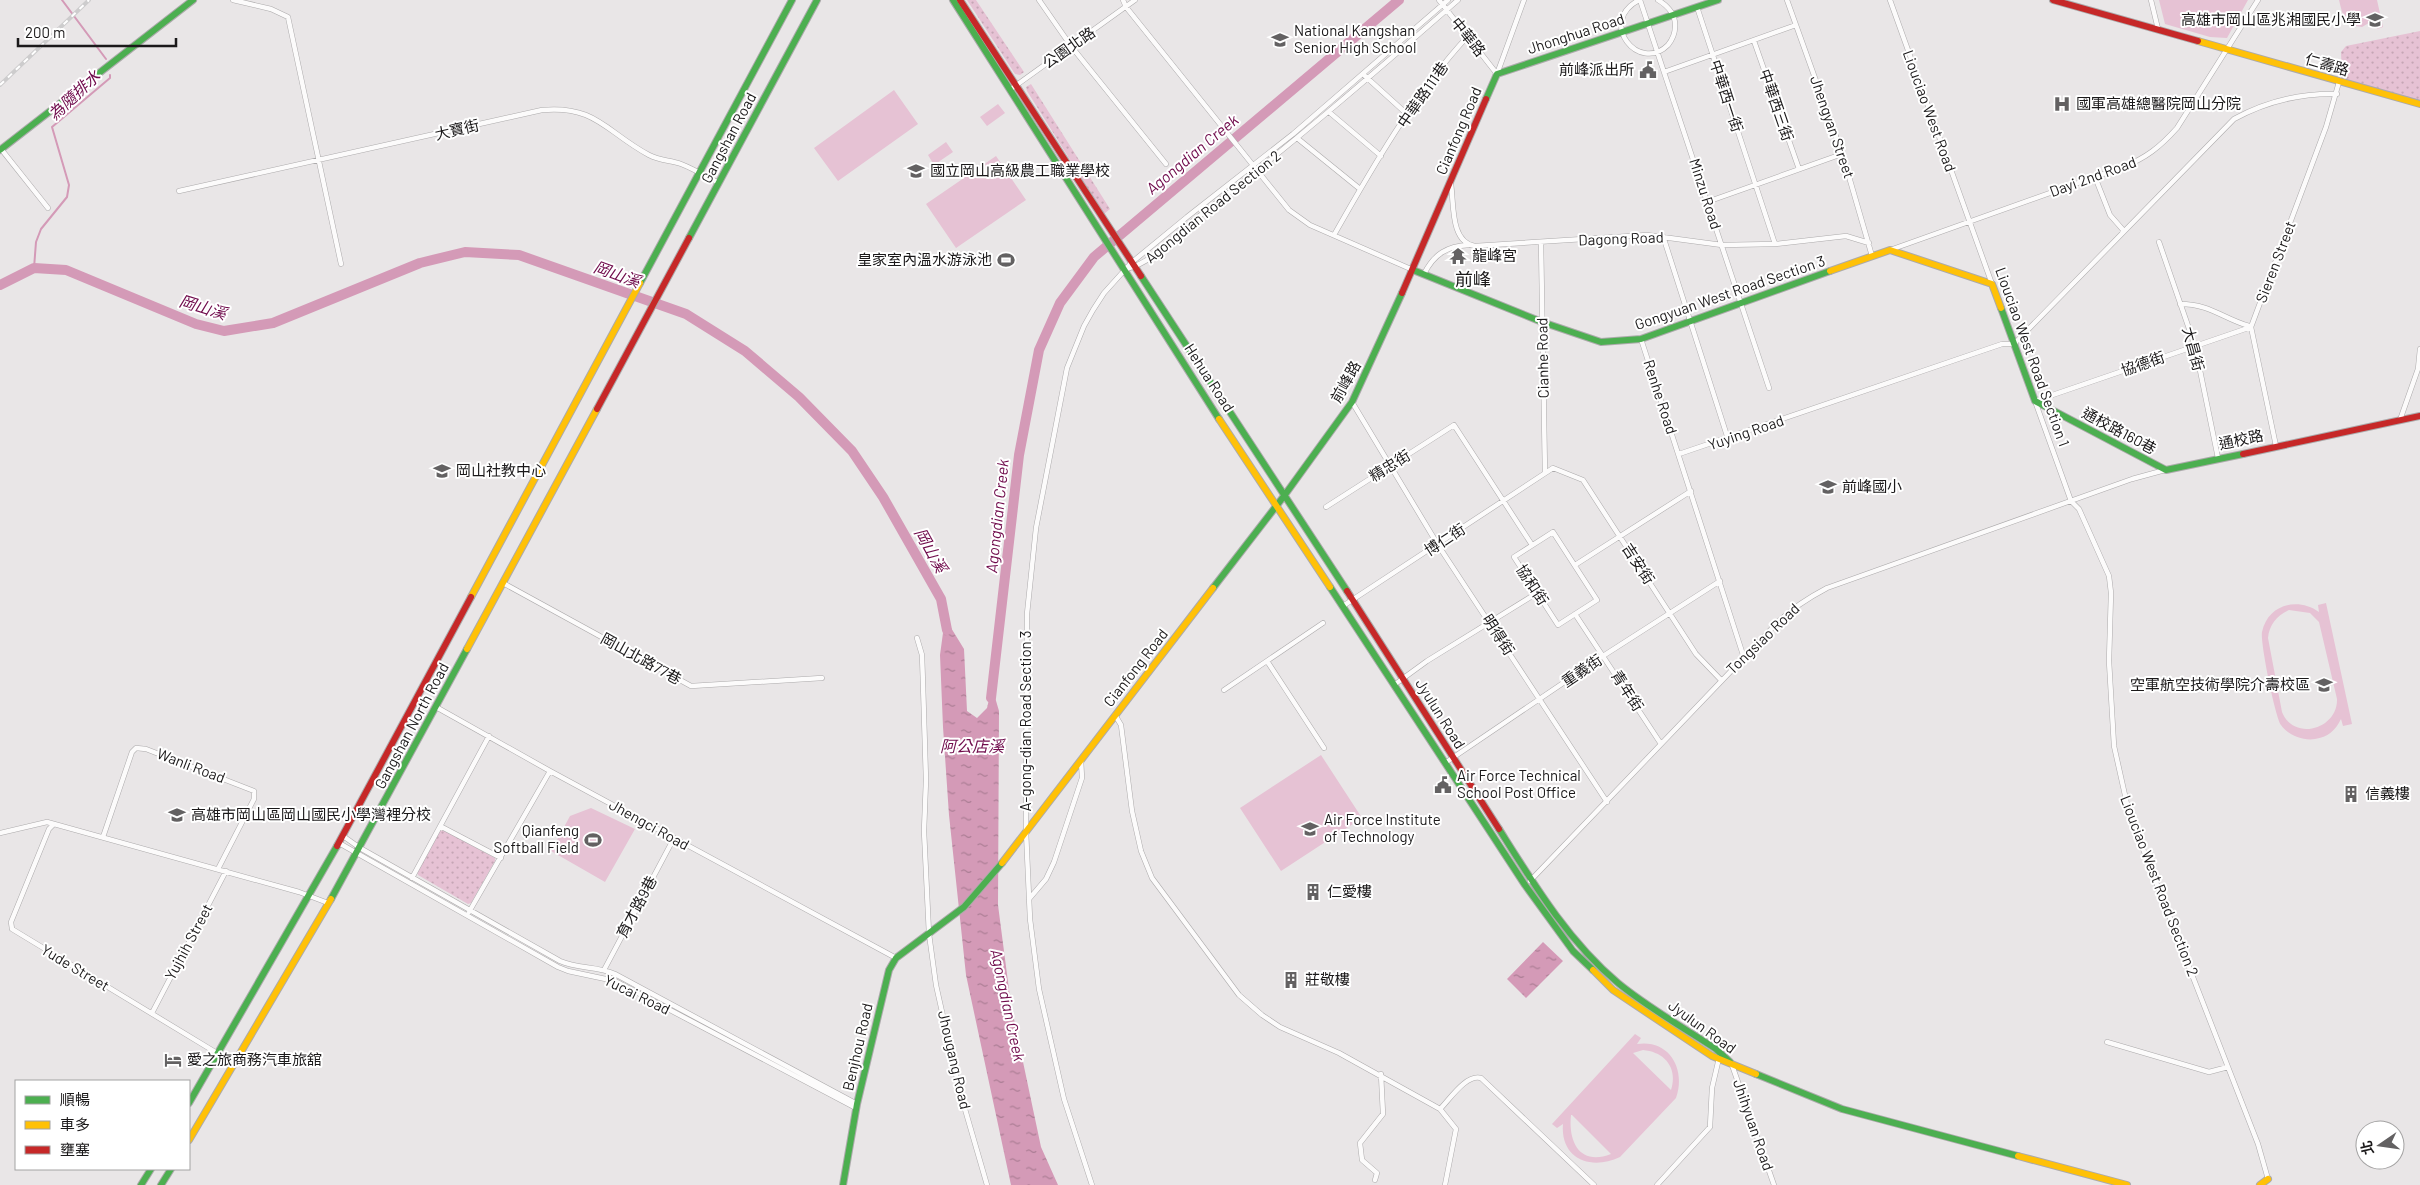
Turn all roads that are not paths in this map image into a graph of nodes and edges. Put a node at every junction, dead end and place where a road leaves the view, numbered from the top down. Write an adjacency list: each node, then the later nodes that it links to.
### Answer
1 (193, 0): 51 (main road)
2 (233, 0): 54 (street)
3 (792, 0): 59 (main road, Gangshan Road)
4 (817, 0): 62 (main road, Gangshan Road)
5 (953, 0): 43 (main road)
6 (960, 0): 43 (main road)
7 (1039, 0): 34 (street)
8 (1123, 0): 22 (street)
9 (1135, 0): 22 (street, 公園北路)
10 (1448, 0): 21 (street, Agongdian Road Section 2)
11 (1458, 0): 24 (street, Agongdian Road Section 2)
12 (1524, 0): 40 (street, Cianfong Road)
13 (1640, 0): 26 (street, Minzu Road); 29 (street)
14 (1658, 0): 25 (street)
15 (1718, 0): 23 (main road, Jhonghua Road)
16 (1787, 0): 27 (street, Jhengyan Street)
17 (1890, 0): 69 (street, Liouciao West Road)
18 (2053, 0): 28 (main road, 仁壽路)
19 (2151, 0): 28 (street)
20 (2258, 0): 35 (street, Dayi 2nd Road)
21 (1441, 2): 24 (street, 中華路); 31 (street, Agongdian Road Section 2)
22 (1126, 7): 34 (street, 公園北路); 56 (street)
23 (1697, 7): 25 (main road, Jhonghua Road); 37 (street, 中華西一街)
24 (1447, 10): 30 (street, 中華路); 33 (street, Agongdian Road Section 2)
25 (1674, 15): 26 (main road, Jhonghua Road); 36 (street)
26 (1648, 24): 29 (main road, Jhonghua Road); 36 (street, Minzu Road)
27 (1796, 26): 32 (street); 52 (street, Jhengyan Street)
28 (2158, 30): 35 (main road, 仁壽路)
29 (1622, 32): 36 (street); 40 (main road, Jhonghua Road)
30 (1468, 36): 40 (street, 中華路); 48 (street, 中華路111巷)
31 (1403, 38): 33 (street); 39 (street, Agongdian Road Section 2)
32 (1754, 40): 37 (street); 57 (street, 中華西三街)
33 (1407, 43): 41 (street, Agongdian Road Section 2)
34 (1071, 46): 43 (street, 公園北路); 55 (street)
35 (2228, 49): 42 (main road, 仁壽路); 60 (street, Dayi 2nd Road)
36 (1657, 52): 38 (street, Minzu Road)
37 (1713, 55): 38 (street); 63 (street, 中華西一街)
38 (1664, 72): 66 (street, Minzu Road)
39 (1361, 73): 41 (street); 46 (street, Agongdian Road Section 2)
40 (1498, 74): 61 (main road, Cianfong Road)
41 (1367, 78): 47 (street, Agongdian Road Section 2); 48 (street)
42 (2339, 82): 44 (street, Sieren Street); 45 (main road, 仁壽路)
43 (1013, 87): 82 (main road, Hehua Road); 84 (main road, Hehua Road)
44 (2337, 94): 71 (street); 94 (street, Sieren Street)
45 (2420, 104)
46 (1324, 107): 47 (street); 49 (street, Agongdian Road Section 2)
47 (1329, 112): 50 (street, Agongdian Road Section 2); 53 (street)
48 (1408, 115): 53 (street, 中華路111巷)
49 (1293, 134): 50 (street); 56 (street, Agongdian Road Section 2)
50 (1298, 139): 58 (street, Agongdian Road Section 2); 64 (street)
51 (1, 150): 67 (street)
52 (1842, 154): 57 (street); 76 (street, Jhengyan Street)
53 (1381, 156): 64 (street, 中華路111巷)
54 (320, 161): 59 (street, 大寶街); 65 (street, 大寶街); 83 (street)
55 (1166, 164)
56 (1252, 166): 58 (street); 68 (street, Agongdian Road Section 2)
57 (1798, 169): 63 (street)
58 (1256, 172): 70 (street, Agongdian Road Section 2); 72 (street)
59 (700, 173): 62 (street, 大寶街); 88 (main road, Gangshan Road)
60 (2095, 177): 69 (street, Dayi 2nd Road); 71 (street)
61 (1451, 182): 78 (street); 85 (main road, Cianfong Road)
62 (719, 183): 91 (main road, Gangshan Road)
63 (1756, 185): 66 (street); 77 (street, 中華西一街)
64 (1360, 189): 72 (street, 中華路111巷)
65 (179, 191)
66 (1707, 202): 79 (street, Minzu Road)
67 (48, 208)
68 (1187, 216): 70 (street); 82 (street, Agongdian Road Section 2)
69 (1969, 221): 80 (street, Gongyuan West Road Section 3); 87 (street, Liouciao West Road Section 1)
70 (1191, 222): 82 (street, Agongdian Road Section 2)
71 (2124, 231): 96 (street)
72 (1334, 235): 85 (street)
73 (1663, 236): 74 (street, Dagong Road); 79 (street, Dagong Road); 93 (street)
74 (1541, 242): 78 (street, Dagong Road); 92 (street, Cianhe Road)
75 (2160, 242): 90 (street, 大昌街)
76 (1869, 243): 77 (street, Dagong Road); 81 (street, Jhengyan Street)
77 (1775, 244): 79 (street, Dagong Road)
78 (1471, 245): 86 (street, Dagong Road)
79 (1722, 245): 89 (street, Minzu Road)
80 (1890, 250): 81 (main road, Gongyuan West Road Section 3); 87 (main road)
81 (1872, 256): 89 (main road, Gongyuan West Road Section 3)
82 (1131, 262): 84 (street, Agongdian Road Section 2); 112 (main road, Hehua Road)
83 (341, 264)
84 (1123, 267): 115 (main road, Hehua Road); 152 (street, A-gong-dian Road Section 3)
85 (1413, 270): 86 (main road, Gongyuan West Road Section 3); 101 (main road, 前峰路)
86 (1424, 274): 92 (main road, Gongyuan West Road Section 3)
87 (1992, 284): 96 (main road, Liouciao West Road Section 1)
88 (631, 299): 154 (main road, Gangshan North Road)
89 (1741, 304): 93 (main road, Gongyuan West Road Section 3); 99 (street, Minzu Road)
90 (2180, 304): 94 (street); 97 (street, 大昌街)
91 (646, 318): 122 (main road, Gangshan North Road)
92 (1542, 322): 95 (main road, Gongyuan West Road Section 3); 110 (street, Cianhe Road)
93 (1690, 322): 95 (main road, Gongyuan West Road Section 3); 104 (street)
94 (2250, 327): 97 (street, 協德街); 105 (street)
95 (1641, 339): 106 (street, Renhe Road)
96 (2014, 344): 100 (main road, Liouciao West Road Section 1); 104 (street, Yuying Road)
97 (2195, 346): 100 (street, 協德街); 107 (street, 大昌街)
98 (2420, 349): 103 (street)
99 (1770, 388)
100 (2035, 401): 109 (main road, 通校路160巷); 114 (street, Liouciao West Road Section 1)
101 (1352, 402): 108 (street, 明得街); 112 (main road, 前峰路)
102 (2420, 416): 103 (main road, 通校路)
103 (2400, 420): 105 (main road, 通校路)
104 (1728, 439): 106 (street, Yuying Road)
105 (2276, 446): 107 (main road, 通校路)
106 (1679, 454): 111 (street)
107 (2218, 458): 109 (main road, 通校路)
108 (1390, 466): 113 (street, 精忠街); 116 (street, 精忠街); 118 (street, 明得街)
109 (2166, 470): 114 (street, 通校路)
110 (1545, 473): 113 (street, 博仁街); 117 (street, 吉安街)
111 (1691, 491): 117 (street); 121 (street)
112 (1284, 496): 115 (main road, 前峰路); 124 (main road, Jyulun Road)
113 (1503, 501): 118 (street, 博仁街); 119 (street)
114 (2071, 501): 132 (street, Tongsiao Road); 181 (street, Liouciao West Road Section 2)
115 (1277, 506): 125 (main road, Jyulun Road); 141 (main road, Cianfong Road)
116 (1326, 506)
117 (1619, 536): 120 (street); 126 (street, 吉安街)
118 (1438, 545): 124 (street, 博仁街); 128 (street, 明得街)
119 (1532, 545): 120 (street, 協和街); 123 (street, 協和街)
120 (1574, 565): 127 (street, 協和街)
121 (1720, 581): 126 (street, 重義街); 132 (street)
122 (502, 583): 134 (street, 岡山北路77巷); 140 (main road, Gangshan North Road)
123 (1537, 593): 127 (street, 協和街); 128 (street)
124 (1352, 600): 125 (street, 博仁街); 135 (main road, Jyulun Road)
125 (1343, 606): 137 (main road, Jyulun Road)
126 (1670, 613): 131 (street, 重義街); 136 (street, 吉安街)
127 (1575, 614): 131 (street, 青年街)
128 (1490, 622): 135 (street); 139 (street, 明得街)
129 (1323, 623): 133 (street)
130 (918, 638): 171 (street)
131 (1603, 656): 139 (street, 重義街); 143 (street, 青年街)
132 (1744, 658): 136 (street, Tongsiao Road)
133 (1267, 661): 138 (street); 144 (street)
134 (822, 678)
135 (1403, 679): 137 (street); 145 (main road, Jyulun Road)
136 (1721, 680): 143 (street, Tongsiao Road)
137 (1394, 685): 147 (main road, Jyulun Road)
138 (1224, 690)
139 (1540, 700): 145 (street, 重義街); 149 (street, 明得街)
140 (436, 707): 142 (street, Jhengci Road); 158 (main road, Gangshan North Road)
141 (1115, 715): 146 (main road, Cianfong Road); 182 (street)
142 (489, 736): 148 (street, Jhengci Road); 151 (street)
143 (1661, 744): 149 (street, Tongsiao Road)
144 (1324, 748)
145 (1453, 757): 147 (street, 重義街); 163 (main road, Jyulun Road)
146 (1081, 760): 152 (main road, Cianfong Road); 167 (street)
147 (1445, 763): 165 (main road, Jyulun Road)
148 (550, 771): 156 (street, Jhengci Road); 159 (street)
149 (1607, 802): 163 (street, Tongsiao Road)
150 (54, 825): 153 (street); 155 (street); 175 (street, Yude Street)
151 (440, 826): 159 (street); 162 (street)
152 (1026, 831): 167 (street, A-gong-dian Road Section 3); 171 (main road, Cianfong Road)
153 (0, 833)
154 (343, 836): 157 (main road, Gangshan North Road); 158 (street, Yucai Road)
155 (103, 837): 160 (street); 160 (street, Wanli Road)
156 (674, 838): 172 (street, Jhengci Road); 173 (street, 育才路9巷)
157 (338, 843): 158 (street, Yucai Road); 166 (main road, Gangshan North Road)
158 (358, 851): 162 (street, Yucai Road); 164 (street, Yucai Road); 168 (main road, Gangshan North Road)
159 (501, 858): 169 (street)
160 (218, 869): 161 (street)
161 (226, 871): 166 (street); 175 (street, Yujhih Street)
162 (412, 877): 164 (street); 169 (street, Yucai Road)
163 (1531, 880): 165 (street, Tongsiao Road); 178 (main road, Jyulun Road)
164 (409, 883): 170 (street, Yucai Road)
165 (1525, 885): 178 (main road, Jyulun Road)
166 (310, 896): 168 (street); 177 (main road, Gangshan North Road)
167 (1029, 899): 195 (street, A-gong-dian Road Section 3)
168 (328, 903): 179 (main road, Gangshan North Road)
169 (471, 910): 170 (street); 173 (street, Yucai Road)
170 (467, 915): 174 (street, Yucai Road)
171 (929, 934): 172 (main road); 194 (street, Jhougang Road)
172 (896, 958): 184 (main road, Benjhou Road)
173 (605, 969): 174 (street, 育才路9巷); 184 (street, Yucai Road)
174 (603, 976): 184 (street, Yucai Road)
175 (152, 1014): 177 (street, Yude Street)
176 (2107, 1042): 181 (street)
177 (217, 1053): 179 (street, Yude Street); 183 (main road, Gangshan North Road)
178 (1719, 1056): 180 (main road, Jyulun Road); 198 (street)
179 (236, 1064): 186 (main road, Gangshan North Road)
180 (1732, 1065): 199 (street, Jhihyuan Road); 200 (main road)
181 (2228, 1067): 189 (street, Liouciao West Road Section 2)
182 (1381, 1074): 185 (street); 190 (street)
183 (190, 1101)
184 (857, 1106): 193 (main road, Benjhou Road)
185 (1440, 1109): 196 (street); 197 (street)
186 (190, 1138)
187 (150, 1170): 191 (main road)
188 (170, 1170): 192 (main road)
189 (2268, 1179): 201 (main road)
190 (1375, 1180)
191 (141, 1185)
192 (161, 1185)
193 (843, 1185)
194 (987, 1185)
195 (1092, 1185)
196 (1445, 1185)
197 (1594, 1185)
198 (1657, 1185)
199 (1774, 1185)
200 (2127, 1185)
201 (2260, 1185)

